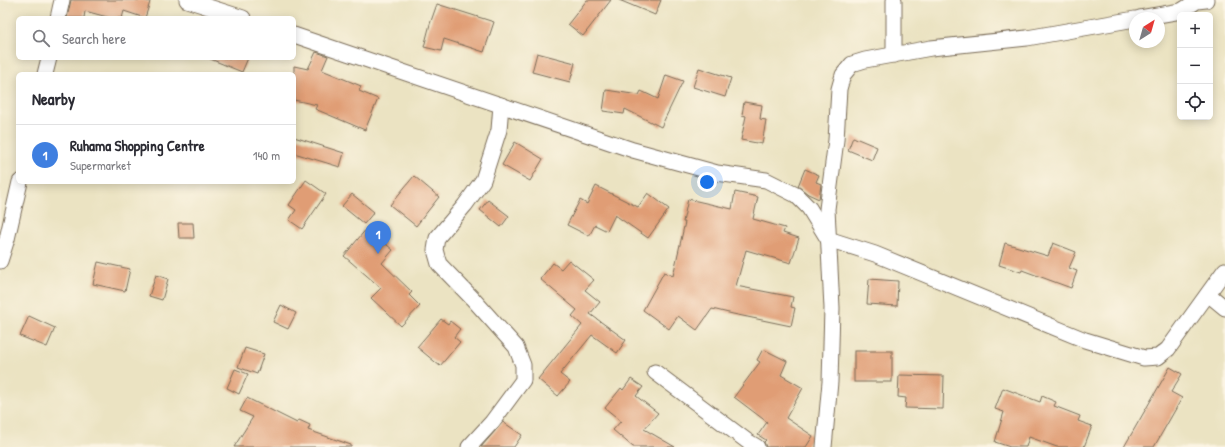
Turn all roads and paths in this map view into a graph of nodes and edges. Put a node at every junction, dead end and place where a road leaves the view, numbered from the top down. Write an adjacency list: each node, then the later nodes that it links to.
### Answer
1 (62, 0): 6 (street)
2 (187, 0): 7 (street)
3 (894, 0): 10 (street)
4 (1206, 0): 5 (street)
5 (1165, 14)
6 (58, 16)
7 (237, 16)
8 (1129, 20): 10 (street)
9 (296, 36): 13 (street)
10 (894, 55): 15 (street)
11 (48, 60): 12 (street)
12 (46, 72)
13 (500, 105): 15 (street); 21 (street)
14 (20, 184): 16 (street)
15 (828, 239): 18 (street); 23 (street)
16 (0, 261)
17 (1225, 270): 18 (street)
18 (1208, 294): 19 (street)
19 (1225, 308)
20 (655, 372): 22 (street)
21 (469, 447)
22 (757, 447)
23 (824, 447)

